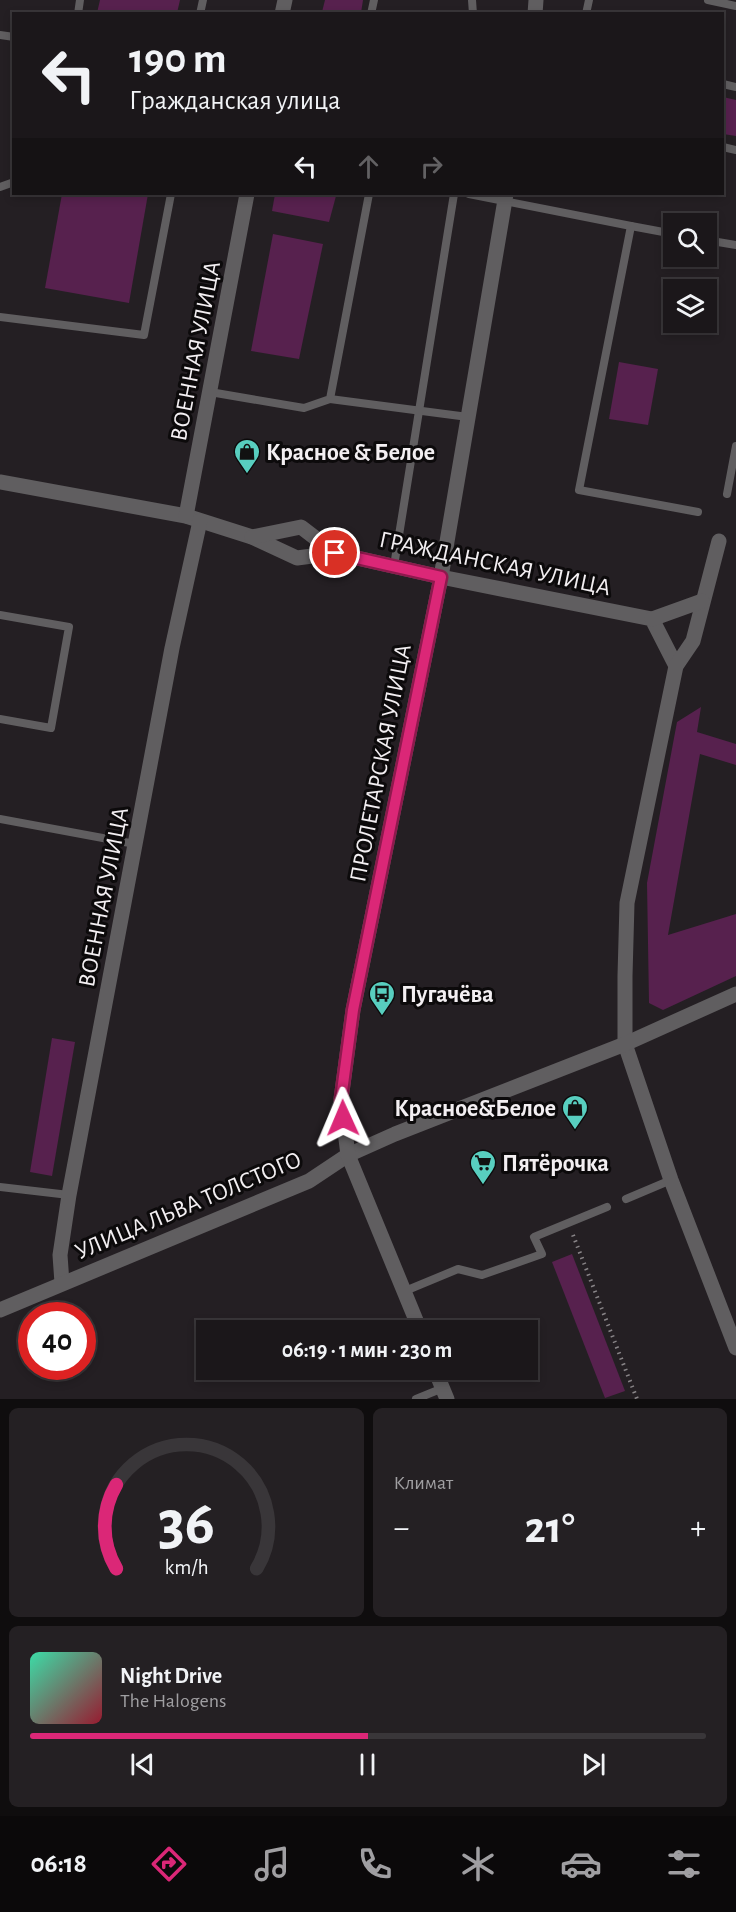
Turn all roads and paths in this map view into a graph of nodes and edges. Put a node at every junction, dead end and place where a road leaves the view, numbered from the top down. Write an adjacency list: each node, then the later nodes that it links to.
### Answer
1 (708, 0): 2 (lane)
2 (736, 6)
3 (171, 195): 13 (lane)
4 (247, 195): 14 (street, ВОЕННАЯ УЛИЦА)
5 (369, 195): 15 (lane)
6 (454, 195): 16 (lane)
7 (481, 195): 8 (lane)
8 (506, 197): 9 (lane); 17 (street, ПРОЛЕТАРСКАЯ УЛИЦА)
9 (631, 226): 10 (lane); 21 (lane)
10 (663, 232)
11 (717, 242): 12 (lane)
12 (736, 245)
13 (0, 317)
14 (210, 392): 15 (lane); 22 (street, ВОЕННАЯ УЛИЦА)
15 (330, 399): 16 (lane)
16 (418, 411): 17 (lane); 26 (lane)
17 (468, 417): 27 (street, ПРОЛЕТАРСКАЯ УЛИЦА)
18 (736, 446): 20 (lane)
19 (0, 482): 22 (street, ГРАЖДАНСКАЯ УЛИЦА)
20 (727, 494)
21 (698, 512)
22 (193, 519): 23 (street, ГРАЖДАНСКАЯ УЛИЦА); 34 (street, ВОЕННАЯ УЛИЦА)
23 (252, 537): 25 (street, ГРАЖДАНСКАЯ УЛИЦА); 25 (street)
24 (719, 541): 28 (street)
25 (335, 553): 26 (street, ГРАЖДАНСКАЯ УЛИЦА)
26 (394, 566): 27 (street, ГРАЖДАНСКАЯ УЛИЦА)
27 (441, 577): 30 (street, ГРАЖДАНСКАЯ УЛИЦА); 37 (street, ПРОЛЕТАРСКАЯ УЛИЦА)
28 (702, 601): 30 (street); 31 (street)
29 (0, 615): 32 (lane)
30 (652, 619): 31 (street)
31 (676, 666): 36 (street)
32 (0, 719)
33 (0, 819): 34 (lane)
34 (135, 844): 40 (street, ВОЕННАЯ УЛИЦА)
35 (736, 994): 36 (street, УЛИЦА ЛЬВА ТОЛСТОГО)
36 (625, 1044): 37 (street, УЛИЦА ЛЬВА ТОЛСТОГО); 38 (street)
37 (348, 1155): 44 (street, УЛИЦА ЛЬВА ТОЛСТОГО); 45 (street, ПРОЛЕТАРСКАЯ УЛИЦА)
38 (671, 1180): 41 (lane); 48 (street)
39 (0, 1187): 40 (lane)
40 (69, 1195): 44 (street, ВОЕННАЯ УЛИЦА)
41 (626, 1199)
42 (607, 1207): 43 (lane)
43 (568, 1223): 45 (lane); 51 (path)
44 (62, 1283): 46 (street, УЛИЦА ЛЬВА ТОЛСТОГО)
45 (405, 1291): 47 (street, ПРОЛЕТАРСКАЯ УЛИЦА)
46 (0, 1310)
47 (416, 1320)
48 (736, 1348)
49 (445, 1393): 50 (lane)
50 (416, 1399)
51 (637, 1399)

